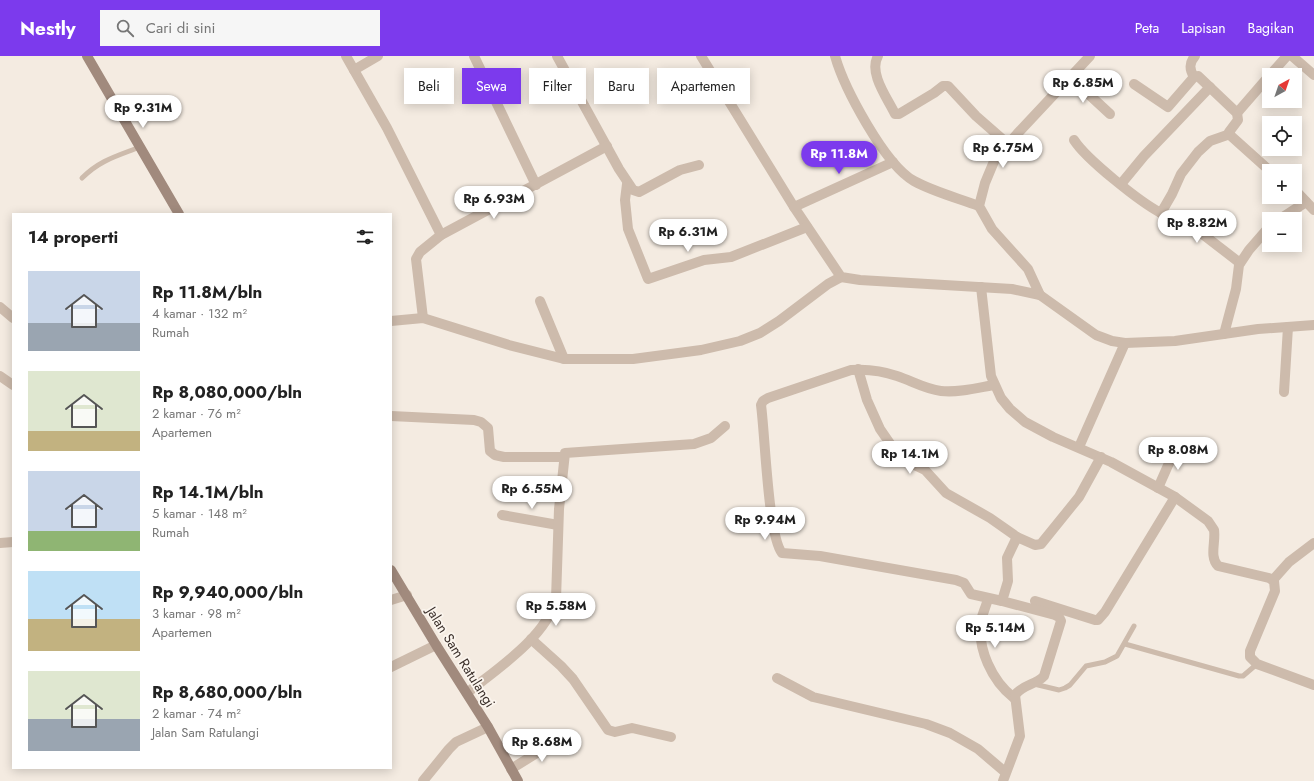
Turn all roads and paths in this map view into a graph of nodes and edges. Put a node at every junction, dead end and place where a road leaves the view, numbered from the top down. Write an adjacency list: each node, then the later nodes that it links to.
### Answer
1 (87, 56): 29 (street)
2 (346, 56): 16 (street)
3 (378, 56): 16 (street)
4 (474, 56): 34 (street)
5 (557, 56): 28 (street)
6 (701, 56): 40 (street)
7 (835, 56): 30 (street)
8 (878, 56): 27 (street)
9 (1090, 56): 18 (street)
10 (1195, 56): 19 (street)
11 (1287, 56): 15 (street)
12 (1292, 56): 14 (street)
13 (1309, 56): 14 (street)
14 (1302, 64): 17 (street)
15 (1277, 68)
16 (354, 70): 45 (street)
17 (1314, 75)
18 (1070, 77): 24 (street); 27 (street)
19 (1194, 77): 20 (street); 22 (street)
20 (1134, 84)
21 (1262, 85): 23 (street)
22 (1210, 87): 23 (street); 36 (street)
23 (1236, 113): 25 (street)
24 (1110, 114)
25 (1230, 134): 31 (street); 43 (street)
26 (1074, 140): 36 (street)
27 (1008, 144): 38 (street)
28 (607, 146): 34 (street); 35 (street)
29 (140, 147): 33 (lane); 42 (street)
30 (893, 162): 38 (street); 40 (street)
31 (1262, 164)
32 (699, 165): 35 (street)
33 (82, 178)
34 (536, 184): 45 (street)
35 (627, 184): 44 (street)
36 (1121, 184): 43 (street)
37 (1302, 197): 39 (street)
38 (980, 206): 50 (street)
39 (1312, 207): 41 (street)
40 (794, 208): 44 (street)
41 (1299, 212)
42 (178, 213)
43 (1161, 213): 47 (street)
44 (807, 228): 48 (street)
45 (441, 235): 54 (street)
46 (1262, 235): 47 (street)
47 (1240, 263): 58 (street)
48 (840, 277): 49 (street); 60 (street)
49 (981, 287): 50 (street); 64 (street)
50 (1040, 295): 59 (street)
51 (540, 300): 60 (street)
52 (0, 307): 53 (street)
53 (12, 317)
54 (423, 318): 55 (street); 60 (street)
55 (392, 321)
56 (1314, 325): 57 (street)
57 (1288, 327): 58 (street); 65 (street)
58 (1224, 334): 59 (street)
59 (1125, 343): 69 (street)
60 (564, 359)
61 (858, 369): 64 (street); 76 (street); 83 (street)
62 (0, 376): 63 (street)
63 (12, 384)
64 (994, 385): 69 (street)
65 (1284, 392)
66 (392, 416): 70 (street)
67 (725, 426): 70 (street)
68 (1177, 445): 72 (street)
69 (1079, 447): 71 (street)
70 (564, 457): 75 (street)
71 (1101, 457): 72 (street); 76 (street)
72 (1158, 488): 73 (street)
73 (1175, 497): 81 (street); 87 (street)
74 (502, 515): 75 (street)
75 (558, 517): 89 (street)
76 (1017, 537): 85 (street)
77 (12, 542): 78 (street)
78 (0, 543)
79 (1314, 543): 81 (street)
80 (392, 572): 82 (street, Jalan Sam Ratulangi)
81 (1273, 580): 92 (street)
82 (406, 595): 84 (street); 91 (street, Jalan Sam Ratulangi)
83 (988, 599): 85 (street); 98 (street)
84 (392, 600)
85 (1002, 601): 87 (street)
86 (1035, 601): 87 (street)
87 (1061, 613): 95 (street)
88 (1133, 628): 90 (lane)
89 (531, 639): 97 (street); 100 (street)
90 (1126, 642): 92 (lane); 95 (lane)
91 (436, 645): 93 (street); 97 (street, Jalan Sam Ratulangi)
92 (1256, 665): 96 (street)
93 (392, 667)
94 (777, 678): 103 (street)
95 (1031, 683): 98 (street)
96 (1314, 685)
97 (467, 693): 99 (street, Jalan Sam Ratulangi)
98 (1014, 698): 103 (street)
99 (488, 727): 102 (street, Jalan Sam Ratulangi); 104 (street)
100 (671, 737)
101 (561, 738): 102 (street)
102 (511, 769): 105 (street, Jalan Sam Ratulangi)
103 (1004, 776)
104 (423, 781)
105 (518, 781)

